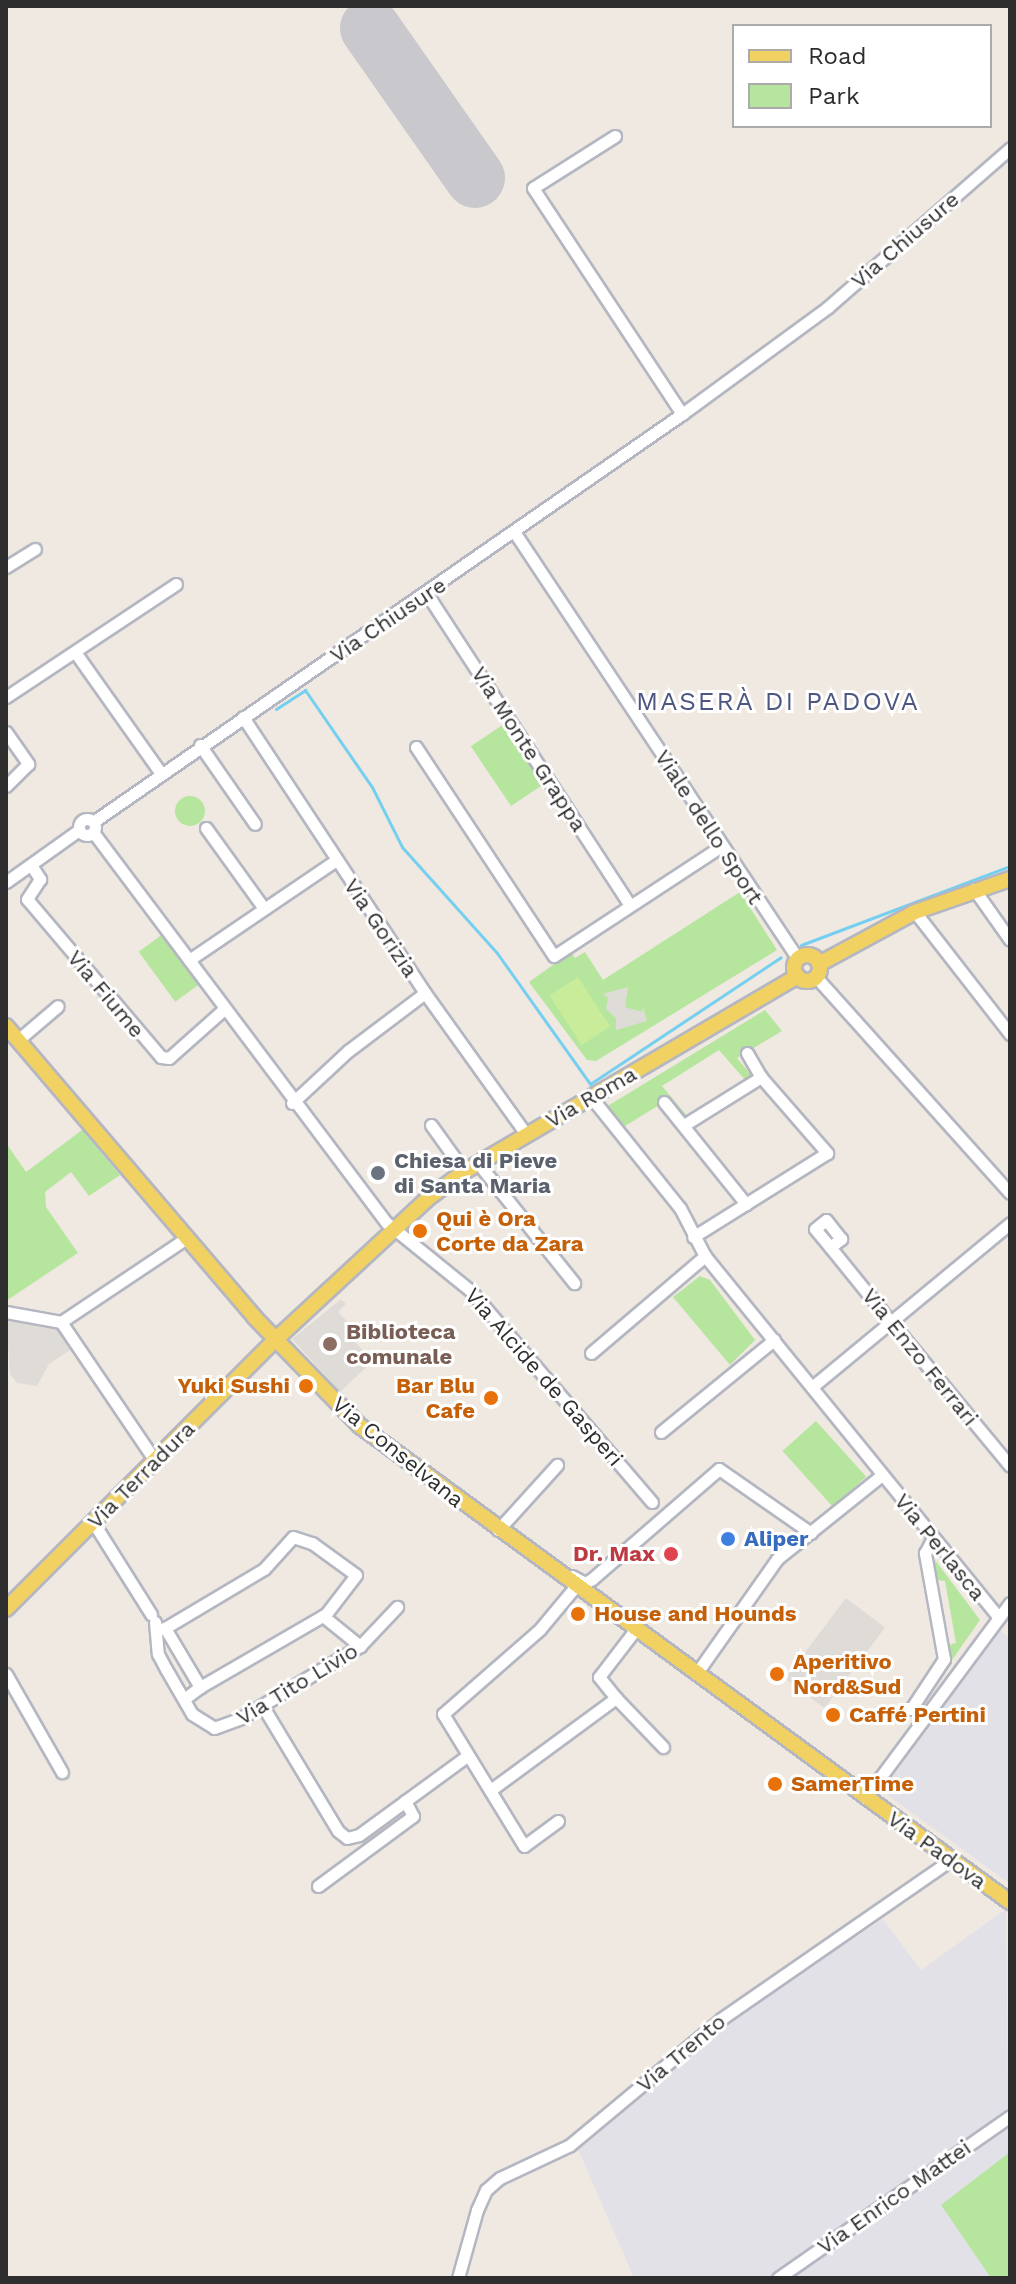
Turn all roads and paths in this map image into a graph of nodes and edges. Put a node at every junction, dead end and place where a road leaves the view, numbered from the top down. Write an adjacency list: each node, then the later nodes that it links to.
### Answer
1 (615, 136): 3 (street)
2 (1010, 148): 3 (street, Via Chiusure)
3 (682, 414): 4 (street, Via Chiusure)
4 (515, 533): 8 (street, Via Chiusure); 20 (street, Viale dello Sport)
5 (35, 549): 6 (street)
6 (6, 567)
7 (176, 584): 9 (street)
8 (427, 594): 11 (street, Via Chiusure); 26 (street, Via Monte Grappa)
9 (75, 652): 10 (street); 15 (street)
10 (6, 694)
11 (243, 717): 13 (street, Via Chiusure); 21 (street, Via Gorizia)
12 (6, 732): 16 (street)
13 (200, 745): 15 (street, Via Chiusure); 17 (street)
14 (416, 747): 26 (street)
15 (160, 772): 18 (street, Via Chiusure)
16 (6, 786)
17 (255, 824)
18 (93, 827): 22 (street, Via Chiusure); 31 (street)
19 (206, 828): 27 (street)
20 (720, 847): 26 (street); 30 (street, Viale dello Sport)
21 (336, 860): 27 (street); 34 (street, Via Gorizia)
22 (31, 865): 24 (street, Via Chiusure); 36 (street, Via Fiume)
23 (1010, 879): 25 (main road)
24 (6, 882)
25 (974, 889): 28 (main road); 29 (street)
26 (630, 905)
27 (263, 907): 31 (street)
28 (915, 912): 32 (main road); 38 (street)
29 (1010, 940)
30 (798, 959): 32 (main road); 33 (main road)
31 (189, 960): 36 (street)
32 (818, 970): 33 (main road); 50 (street)
33 (798, 976): 42 (main road, Via Roma)
34 (425, 993): 44 (street); 47 (street, Via Gorizia)
35 (58, 1006): 39 (street)
36 (224, 1009): 44 (street)
37 (6, 1026): 39 (main road, Via Conselvana)
38 (1010, 1034)
39 (18, 1040): 55 (main road, Via Conselvana)
40 (747, 1053): 41 (street)
41 (761, 1077): 46 (street); 51 (street)
42 (591, 1097): 47 (main road, Via Roma); 54 (street, Via Perlasca)
43 (664, 1102): 46 (street)
44 (292, 1103): 53 (street)
45 (431, 1125): 49 (street)
46 (684, 1125): 51 (street)
47 (526, 1134): 48 (main road, Via Roma)
48 (478, 1163): 49 (main road, Via Roma); 58 (street)
49 (464, 1171): 53 (main road, Via Roma)
50 (1010, 1193)
51 (746, 1204): 54 (street)
52 (1010, 1223): 60 (street)
53 (392, 1229): 62 (main road, Via Terradura); 71 (street, Via Alcide de Gasperi)
54 (693, 1237): 57 (street, Via Perlasca)
55 (185, 1239): 61 (street); 62 (main road, Via Conselvana)
56 (830, 1247): 60 (street, Via Enzo Ferrari)
57 (705, 1256): 63 (street, Via Perlasca); 64 (street)
58 (574, 1283)
59 (6, 1312): 61 (street)
60 (890, 1321): 65 (street); 69 (street, Via Enzo Ferrari)
61 (61, 1322): 67 (street)
62 (275, 1340): 67 (main road, Via Terradura); 73 (main road, Via Conselvana)
63 (774, 1340): 65 (street, Via Perlasca); 66 (street)
64 (591, 1353)
65 (812, 1387): 70 (street, Via Perlasca)
66 (661, 1432)
67 (155, 1461): 72 (main road, Via Terradura)
68 (557, 1465): 73 (street)
69 (1010, 1466)
70 (882, 1475): 74 (street, Via Perlasca); 75 (street, Via Perlasca)
71 (652, 1502)
72 (93, 1522): 80 (main road, Via Terradura); 83 (street, Via Tito Livio)
73 (498, 1530): 76 (main road, Via Conselvana)
74 (811, 1533): 76 (street); 87 (street, Via Perlasca)
75 (937, 1542): 82 (street, Via Perlasca); 92 (street)
76 (553, 1570): 77 (main road, Via Conselvana)
77 (575, 1587): 84 (main road, Via Conselvana); 94 (street)
78 (1010, 1603): 82 (street)
79 (397, 1607): 85 (street, Via Tito Livio)
80 (6, 1609)
81 (323, 1616): 83 (street); 85 (street); 88 (street)
82 (999, 1618): 97 (street)
83 (157, 1623): 88 (street); 90 (street, Via Tito Livio)
84 (635, 1630): 87 (main road, Via Conselvana); 89 (street)
85 (360, 1646): 91 (street, Via Tito Livio)
86 (6, 1674): 95 (street)
87 (696, 1674): 97 (main road, Via Conselvana)
88 (200, 1687): 90 (street)
89 (616, 1698): 93 (street); 96 (street)
90 (184, 1699): 91 (street, Via Tito Livio)
91 (262, 1705): 98 (street)
92 (911, 1709)
93 (663, 1747)
94 (467, 1756): 96 (street); 98 (street)
95 (62, 1772)
96 (492, 1789): 99 (street)
97 (865, 1798): 100 (main road, Via Padova)
98 (405, 1801): 101 (street)
99 (558, 1821)
100 (951, 1860): 102 (main road, Via Padova); 104 (street, Via Trento)
101 (318, 1886)
102 (1010, 1902)
103 (1010, 2116): 105 (street, Via Enrico Mattei)
104 (458, 2278)
105 (778, 2278)

